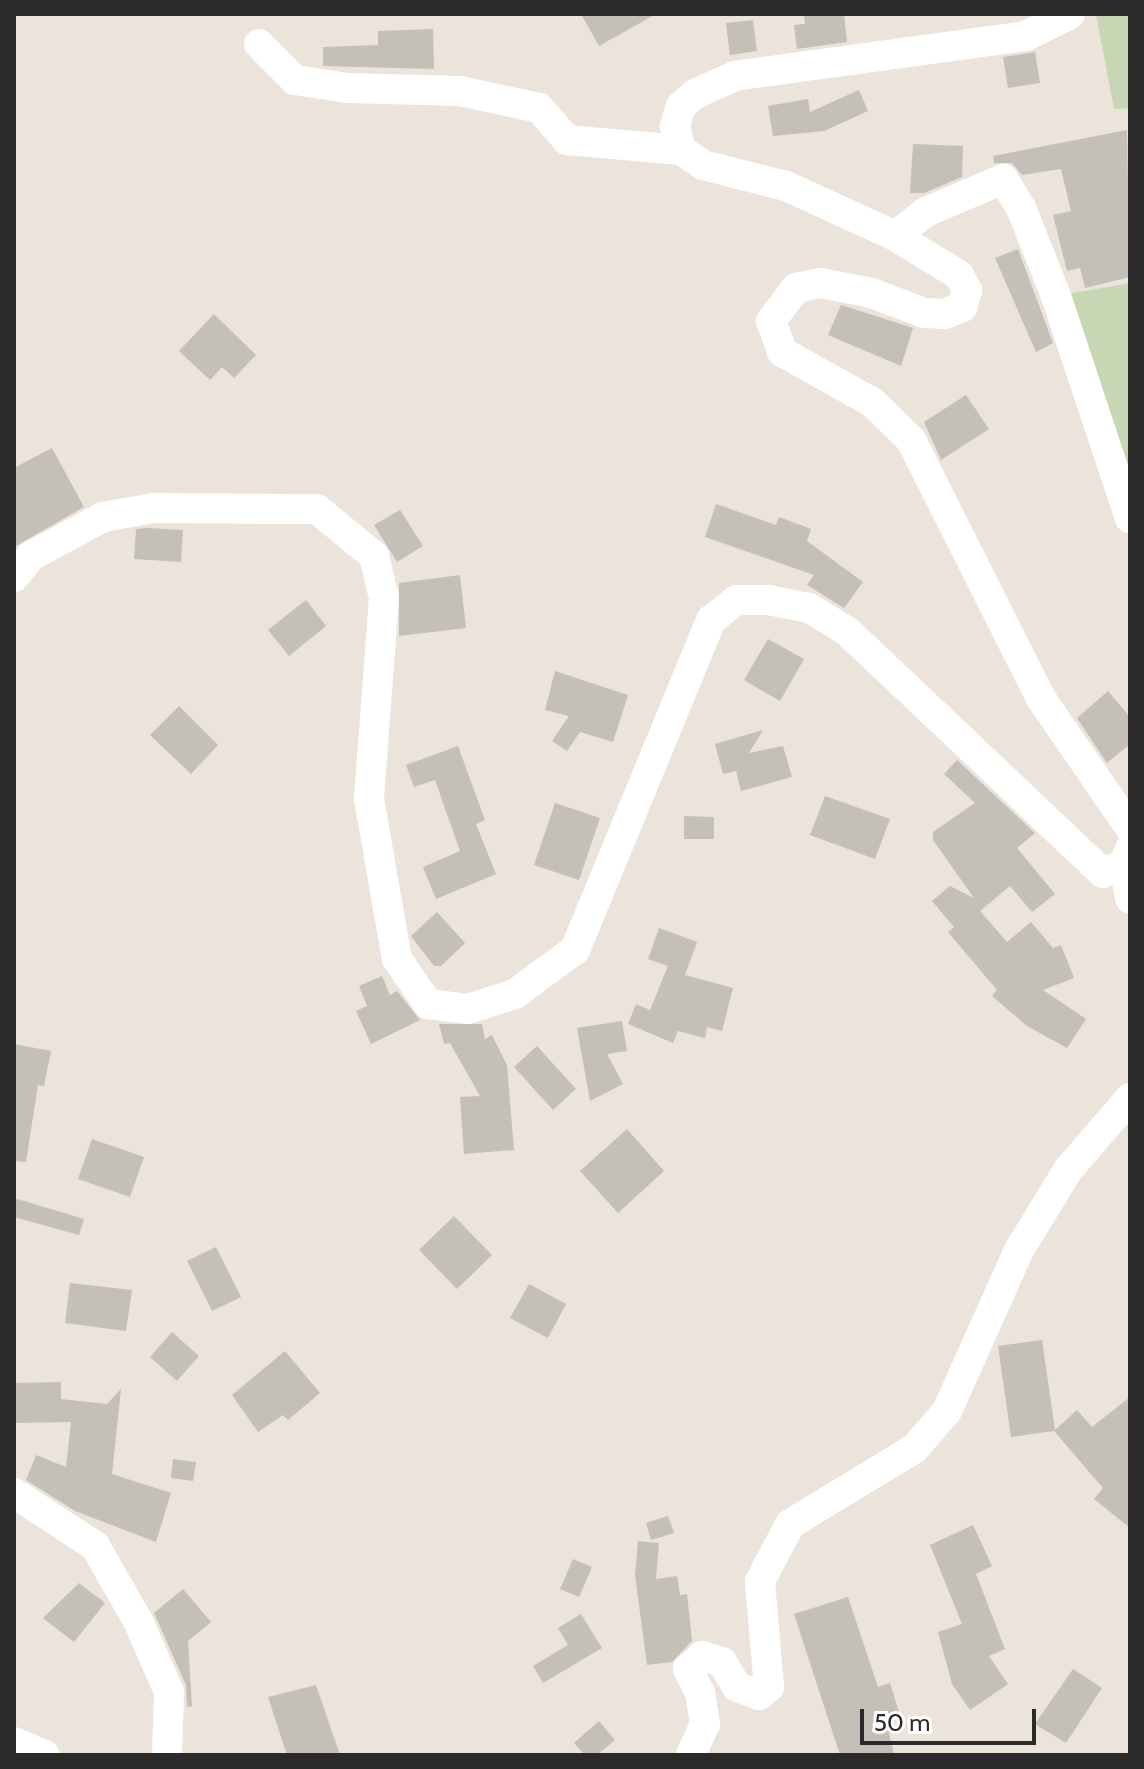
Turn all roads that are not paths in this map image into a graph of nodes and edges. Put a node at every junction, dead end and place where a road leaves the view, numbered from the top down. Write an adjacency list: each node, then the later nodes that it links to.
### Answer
1 (1070, 14): 3 (street)
2 (259, 44): 3 (street)
3 (681, 150): 4 (street)
4 (895, 236): 5 (street); 7 (street)
5 (1130, 518)
6 (14, 577): 8 (street)
7 (1130, 828)
8 (1127, 857): 9 (street)
9 (1130, 898)
10 (1130, 1098): 15 (street)
11 (14, 1493): 14 (street)
12 (14, 1742): 13 (street)
13 (44, 1755)
14 (167, 1755)
15 (691, 1755)

